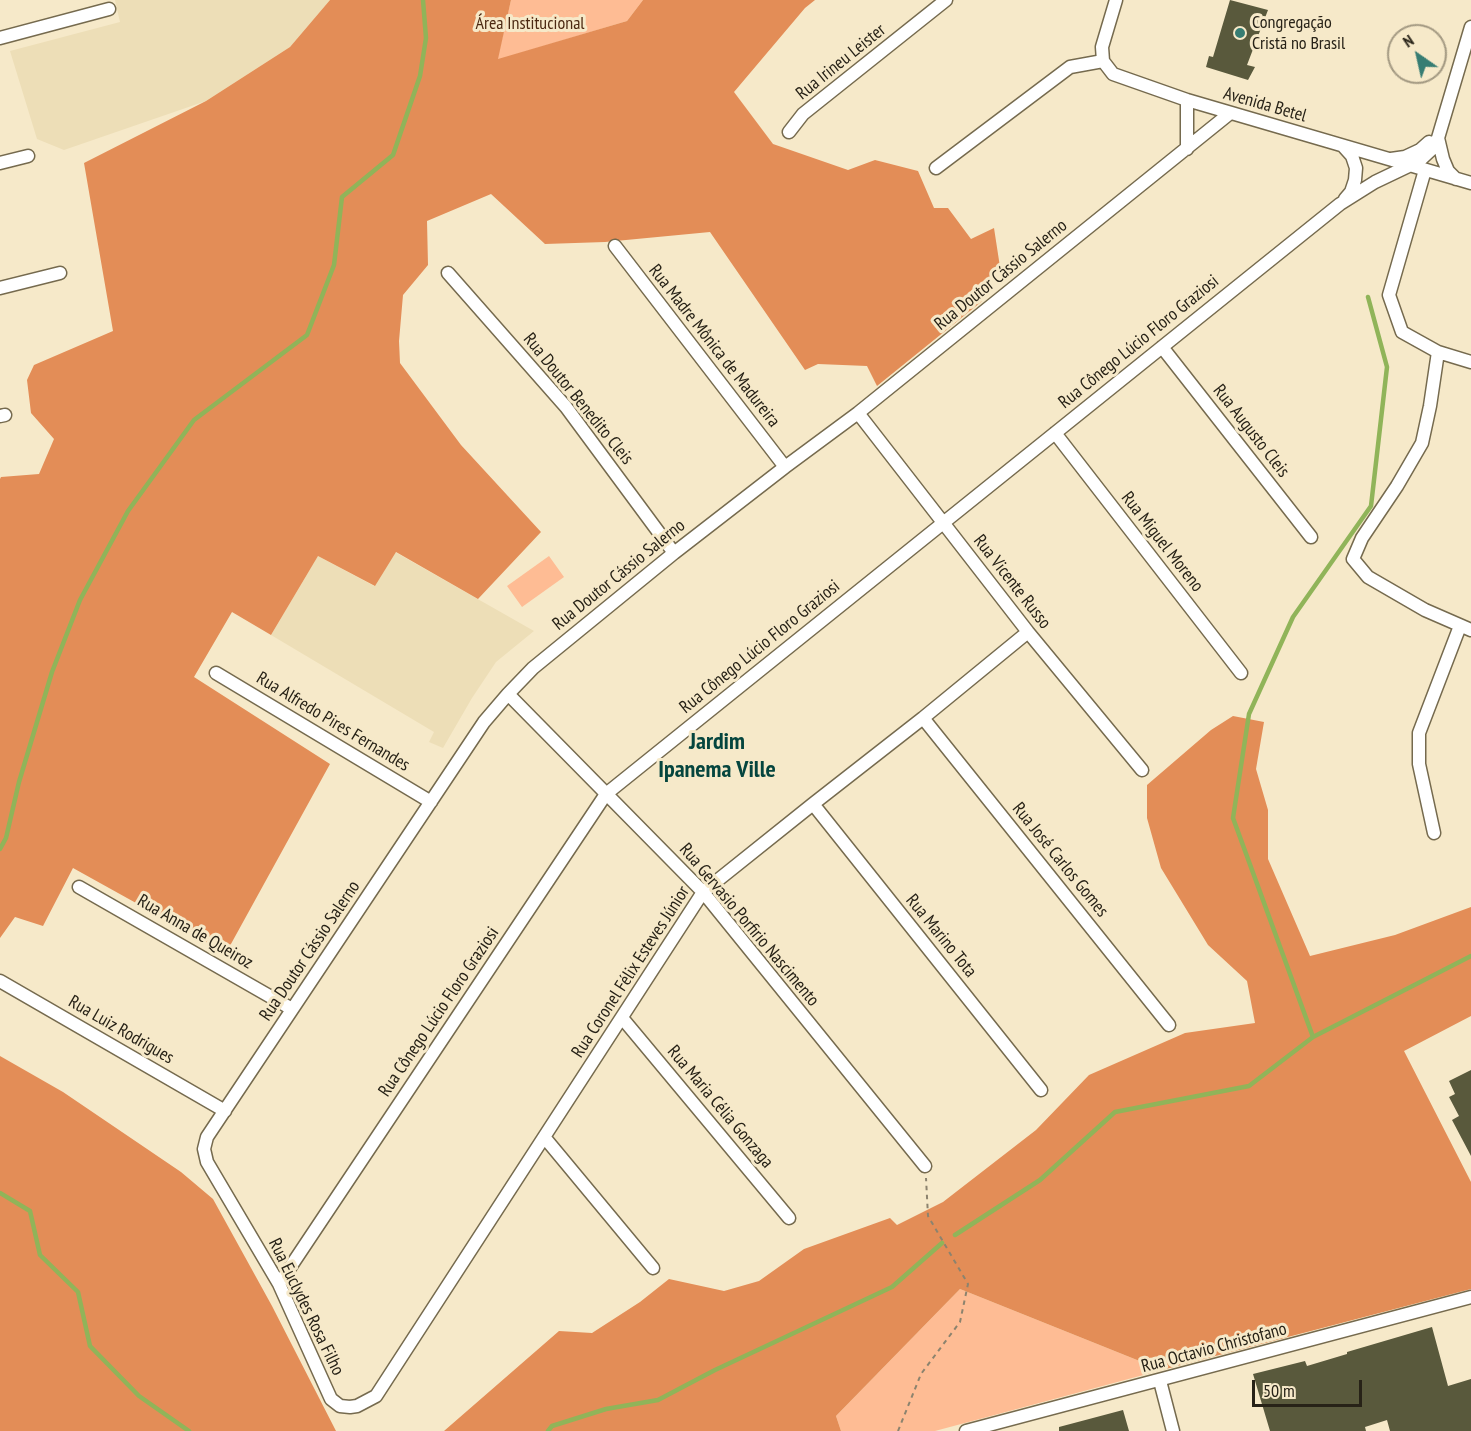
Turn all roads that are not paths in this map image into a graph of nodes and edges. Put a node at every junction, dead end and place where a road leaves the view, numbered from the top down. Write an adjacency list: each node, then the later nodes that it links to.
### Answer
1 (946, 0): 9 (street, Rua Irineu Leister)
2 (1116, 0): 6 (street)
3 (110, 9): 5 (street)
4 (1471, 27): 10 (street)
5 (0, 38)
6 (1103, 61): 7 (street, Avenida Betel); 18 (street)
7 (1187, 100): 8 (street, Avenida Betel); 12 (street)
8 (1229, 114): 11 (street, Avenida Betel); 12 (street, Rua Doutor Cássio Salerno)
9 (789, 132)
10 (1440, 133): 15 (street); 17 (street, Rua Cônego Lúcio Floro Graziosi); 21 (street)
11 (1340, 145): 13 (street, Avenida Betel); 19 (street)
12 (1186, 149): 31 (street, Rua Doutor Cássio Salerno)
13 (1372, 155): 15 (street, Avenida Betel); 19 (street)
14 (28, 156): 16 (street)
15 (1389, 160): 17 (street, Avenida Betel)
16 (0, 164)
17 (1412, 166): 20 (street, Avenida Betel); 23 (street, Rua Cônego Lúcio Floro Graziosi)
18 (936, 168)
19 (1356, 168): 23 (street, Rua Cônego Lúcio Floro Graziosi)
20 (1425, 170): 21 (street, Avenida Betel); 29 (street)
21 (1456, 179): 22 (street, Avenida Betel)
22 (1471, 183)
23 (1340, 204): 28 (street, Rua Cônego Lúcio Floro Graziosi)
24 (615, 246): 33 (street, Rua Madre Mônica de Madureira)
25 (60, 273): 27 (street)
26 (448, 273): 36 (street, Rua Doutor Benedito Cleis)
27 (0, 288)
28 (1162, 347): 32 (street, Rua Cônego Lúcio Floro Graziosi); 35 (street, Rua Augusto Cleis)
29 (1438, 352): 30 (street); 37 (street)
30 (1471, 362)
31 (858, 413): 33 (street, Rua Doutor Cássio Salerno); 34 (street, Rua Vicente Russo)
32 (1054, 433): 34 (street, Rua Cônego Lúcio Floro Graziosi); 40 (street, Rua Miguel Moreno)
33 (785, 467): 36 (street, Rua Doutor Cássio Salerno)
34 (944, 523): 38 (street, Rua Vicente Russo); 44 (street, Rua Cônego Lúcio Floro Graziosi)
35 (1311, 537)
36 (674, 553): 41 (street, Rua Doutor Cássio Salerno)
37 (1465, 628): 47 (street)
38 (1028, 632): 42 (street, Rua Coronel Félix Esteves Júnior); 43 (street, Rua Vicente Russo)
39 (216, 673): 45 (street, Rua Alfredo Pires Fernandes)
40 (1241, 673)
41 (508, 693): 44 (street, Rua Gervasio Porfirio Nascimento); 45 (street, Rua Doutor Cássio Salerno)
42 (924, 718): 46 (street, Rua Coronel Félix Esteves Júnior); 53 (street, Rua José Carlos Gomes)
43 (1142, 770)
44 (606, 794): 49 (street, Rua Gervasio Porfirio Nascimento); 61 (street, Rua Cônego Lúcio Floro Graziosi)
45 (431, 802): 51 (street, Rua Doutor Cássio Salerno)
46 (813, 804): 49 (street, Rua Coronel Félix Esteves Júnior); 54 (street, Rua Marino Tota)
47 (1434, 833)
48 (79, 887): 51 (street, Rua Anna de Queiroz)
49 (703, 892): 52 (street, Rua Coronel Félix Esteves Júnior); 58 (street, Rua Gervasio Porfirio Nascimento)
50 (0, 981): 55 (street, Rua Luiz Rodrigues)
51 (292, 1009): 55 (street, Rua Doutor Cássio Salerno)
52 (623, 1019): 56 (street, Rua Coronel Félix Esteves Júnior); 59 (street, Rua Maria Célia Gonzaga)
53 (1169, 1025)
54 (1041, 1090)
55 (225, 1111): 57 (street, Rua Doutor Cássio Salerno)
56 (545, 1138): 60 (street); 64 (street, Rua Coronel Félix Esteves Júnior)
57 (204, 1149): 61 (street, Rua Euclydes Rosa Filho)
58 (925, 1166)
59 (789, 1218)
60 (653, 1268)
61 (279, 1284): 64 (street, Rua Euclydes Rosa Filho)
62 (1471, 1297): 63 (street, Rua Octavio Christofano)
63 (1160, 1381): 65 (street, Rua Octavio Christofano); 66 (street)
64 (350, 1407)
65 (966, 1431)
66 (1173, 1431)

